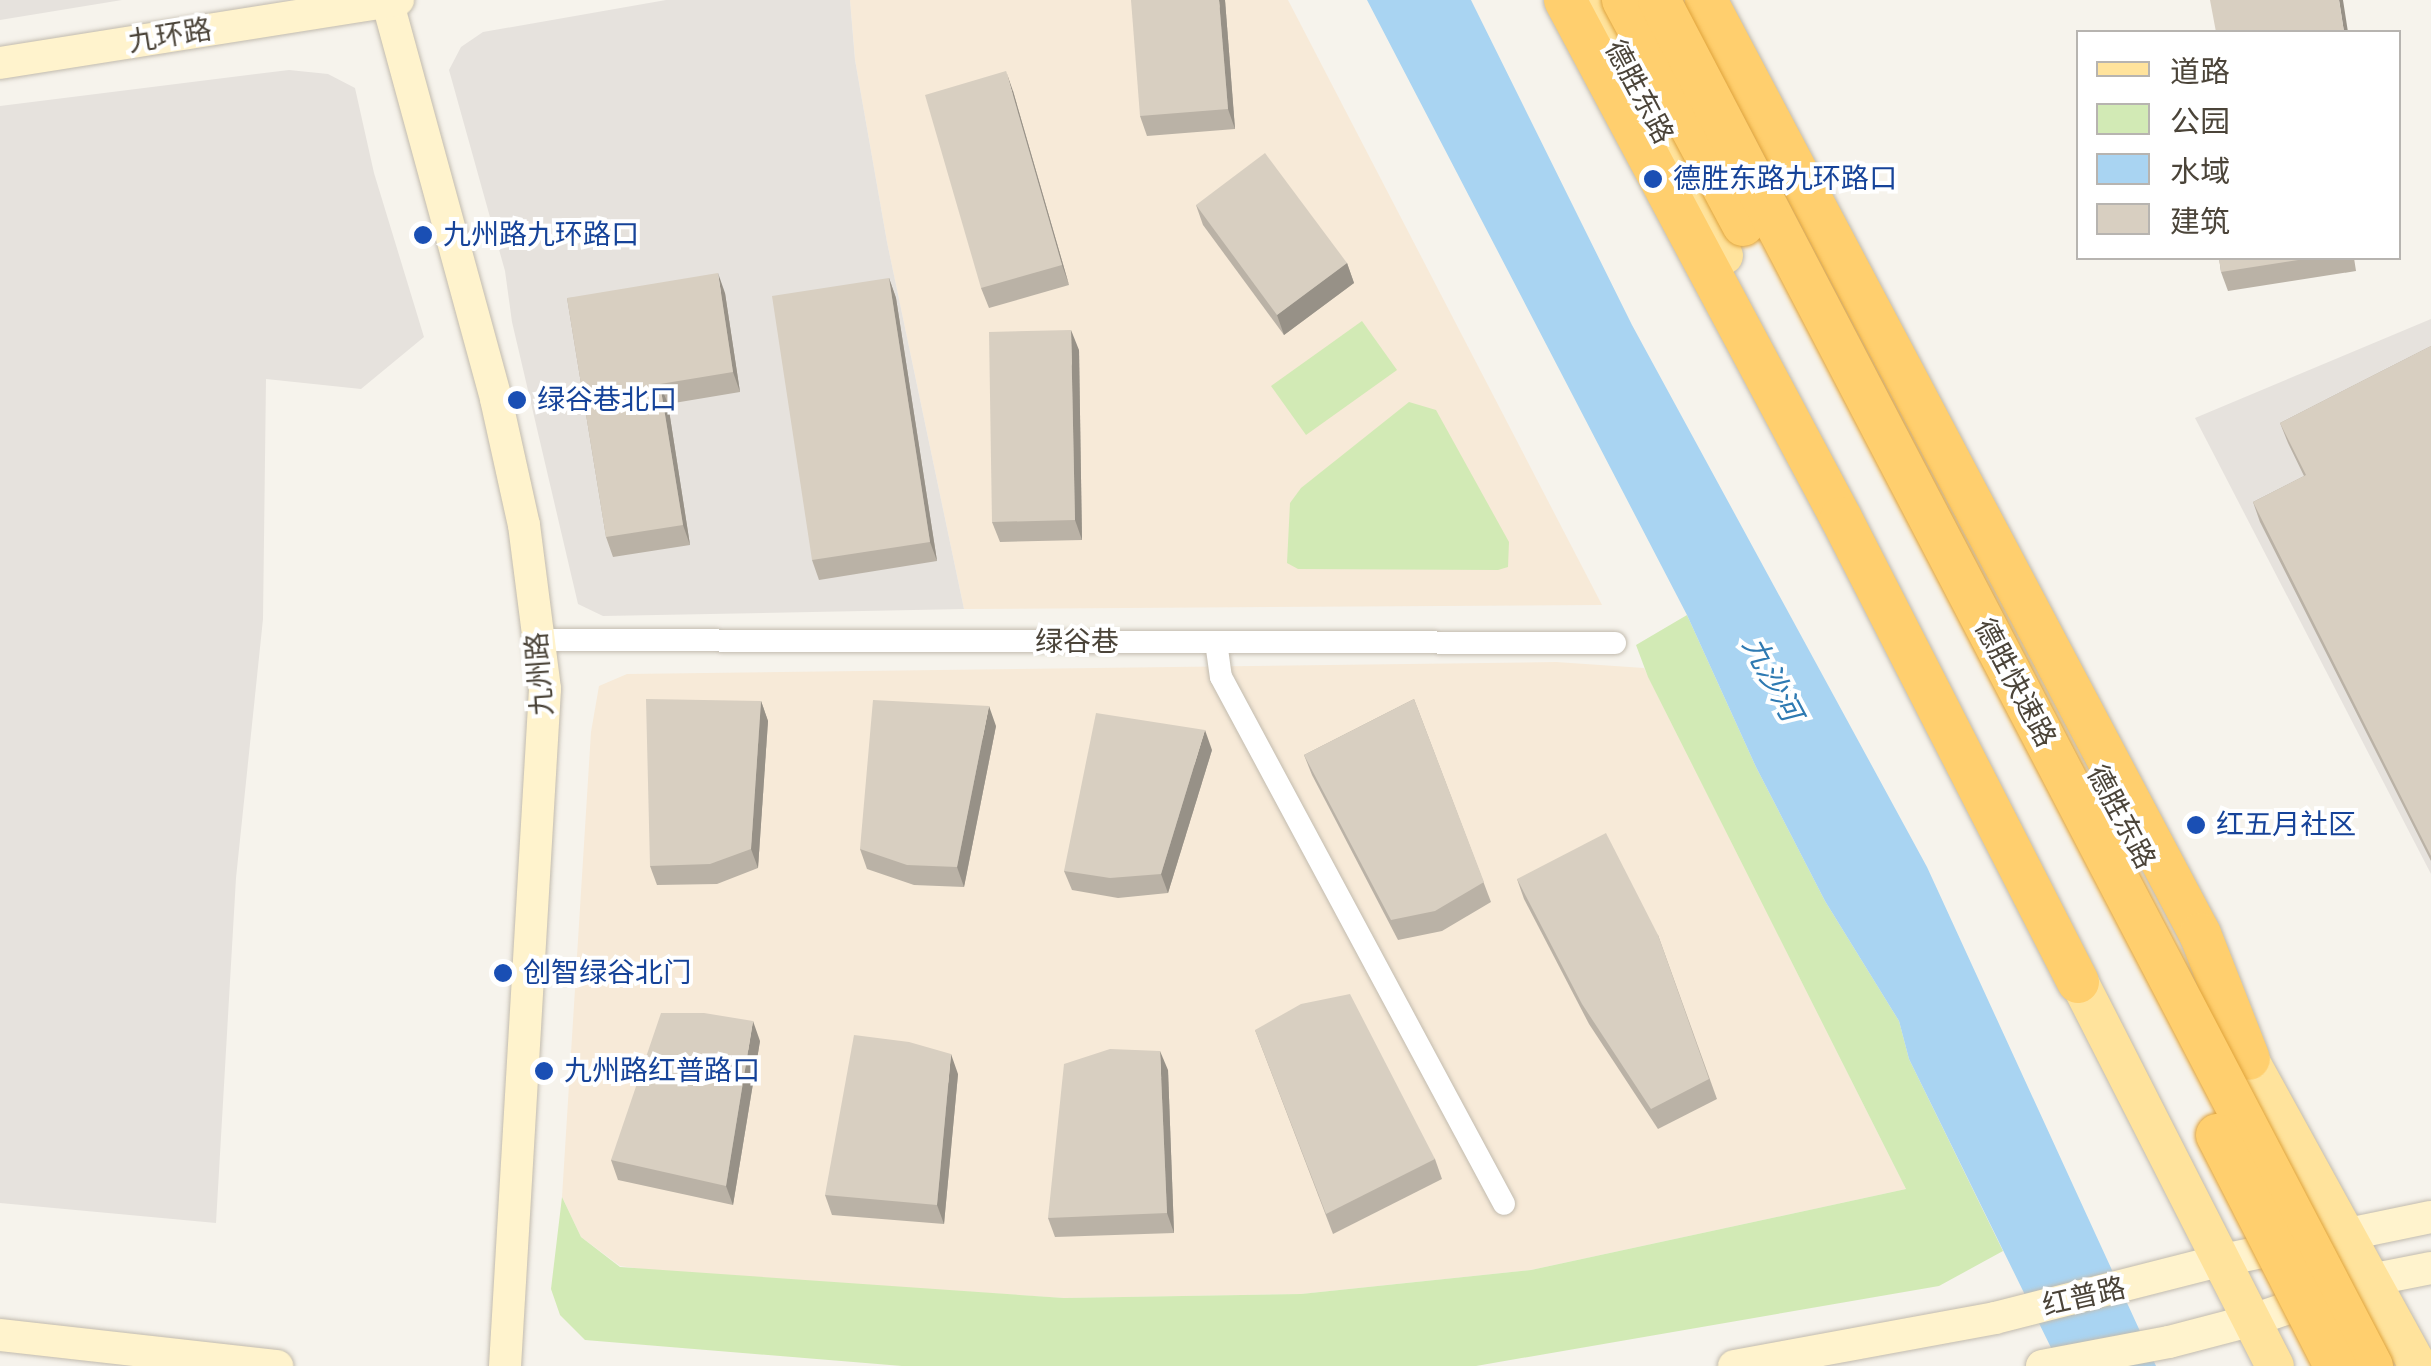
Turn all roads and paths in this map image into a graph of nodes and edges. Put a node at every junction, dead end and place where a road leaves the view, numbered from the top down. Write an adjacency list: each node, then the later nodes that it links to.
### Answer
1 (391, 0): 8 (street, 九环路); 9 (street, 九州路)
2 (1565, 0): 12 (highway)
3 (1591, 0): 12 (main road, 德胜东路)
4 (1623, 0): 27 (highway, 德胜快速路, bridge)
5 (1659, 0): 28 (highway, 德胜快速路, bridge)
6 (1690, 0): 13 (main road, 德胜东路)
7 (1706, 0): 13 (highway)
8 (0, 63)
9 (539, 640): 10 (street, 绿谷巷); 23 (street, 九州路)
10 (1216, 642): 11 (street, 绿谷巷); 14 (street)
11 (1615, 643)
12 (2078, 982): 17 (main road, 德胜东路)
13 (2249, 1059): 16 (main road, 德胜东路)
14 (1504, 1204)
15 (2431, 1216): 16 (street, 红普路)
16 (2345, 1234): 17 (street, 红普路); 19 (main road, 德胜东路)
17 (2223, 1260): 20 (main road, 德胜东路); 24 (street, 红普路)
18 (2431, 1268): 19 (street)
19 (2370, 1280): 20 (street); 29 (main road, 德胜东路)
20 (2253, 1320): 25 (street); 26 (main road, 德胜东路)
21 (0, 1334): 22 (street)
22 (278, 1366)
23 (505, 1366)
24 (1734, 1366)
25 (2042, 1366)
26 (2275, 1366)
27 (2335, 1366)
28 (2372, 1366)
29 (2418, 1366)

